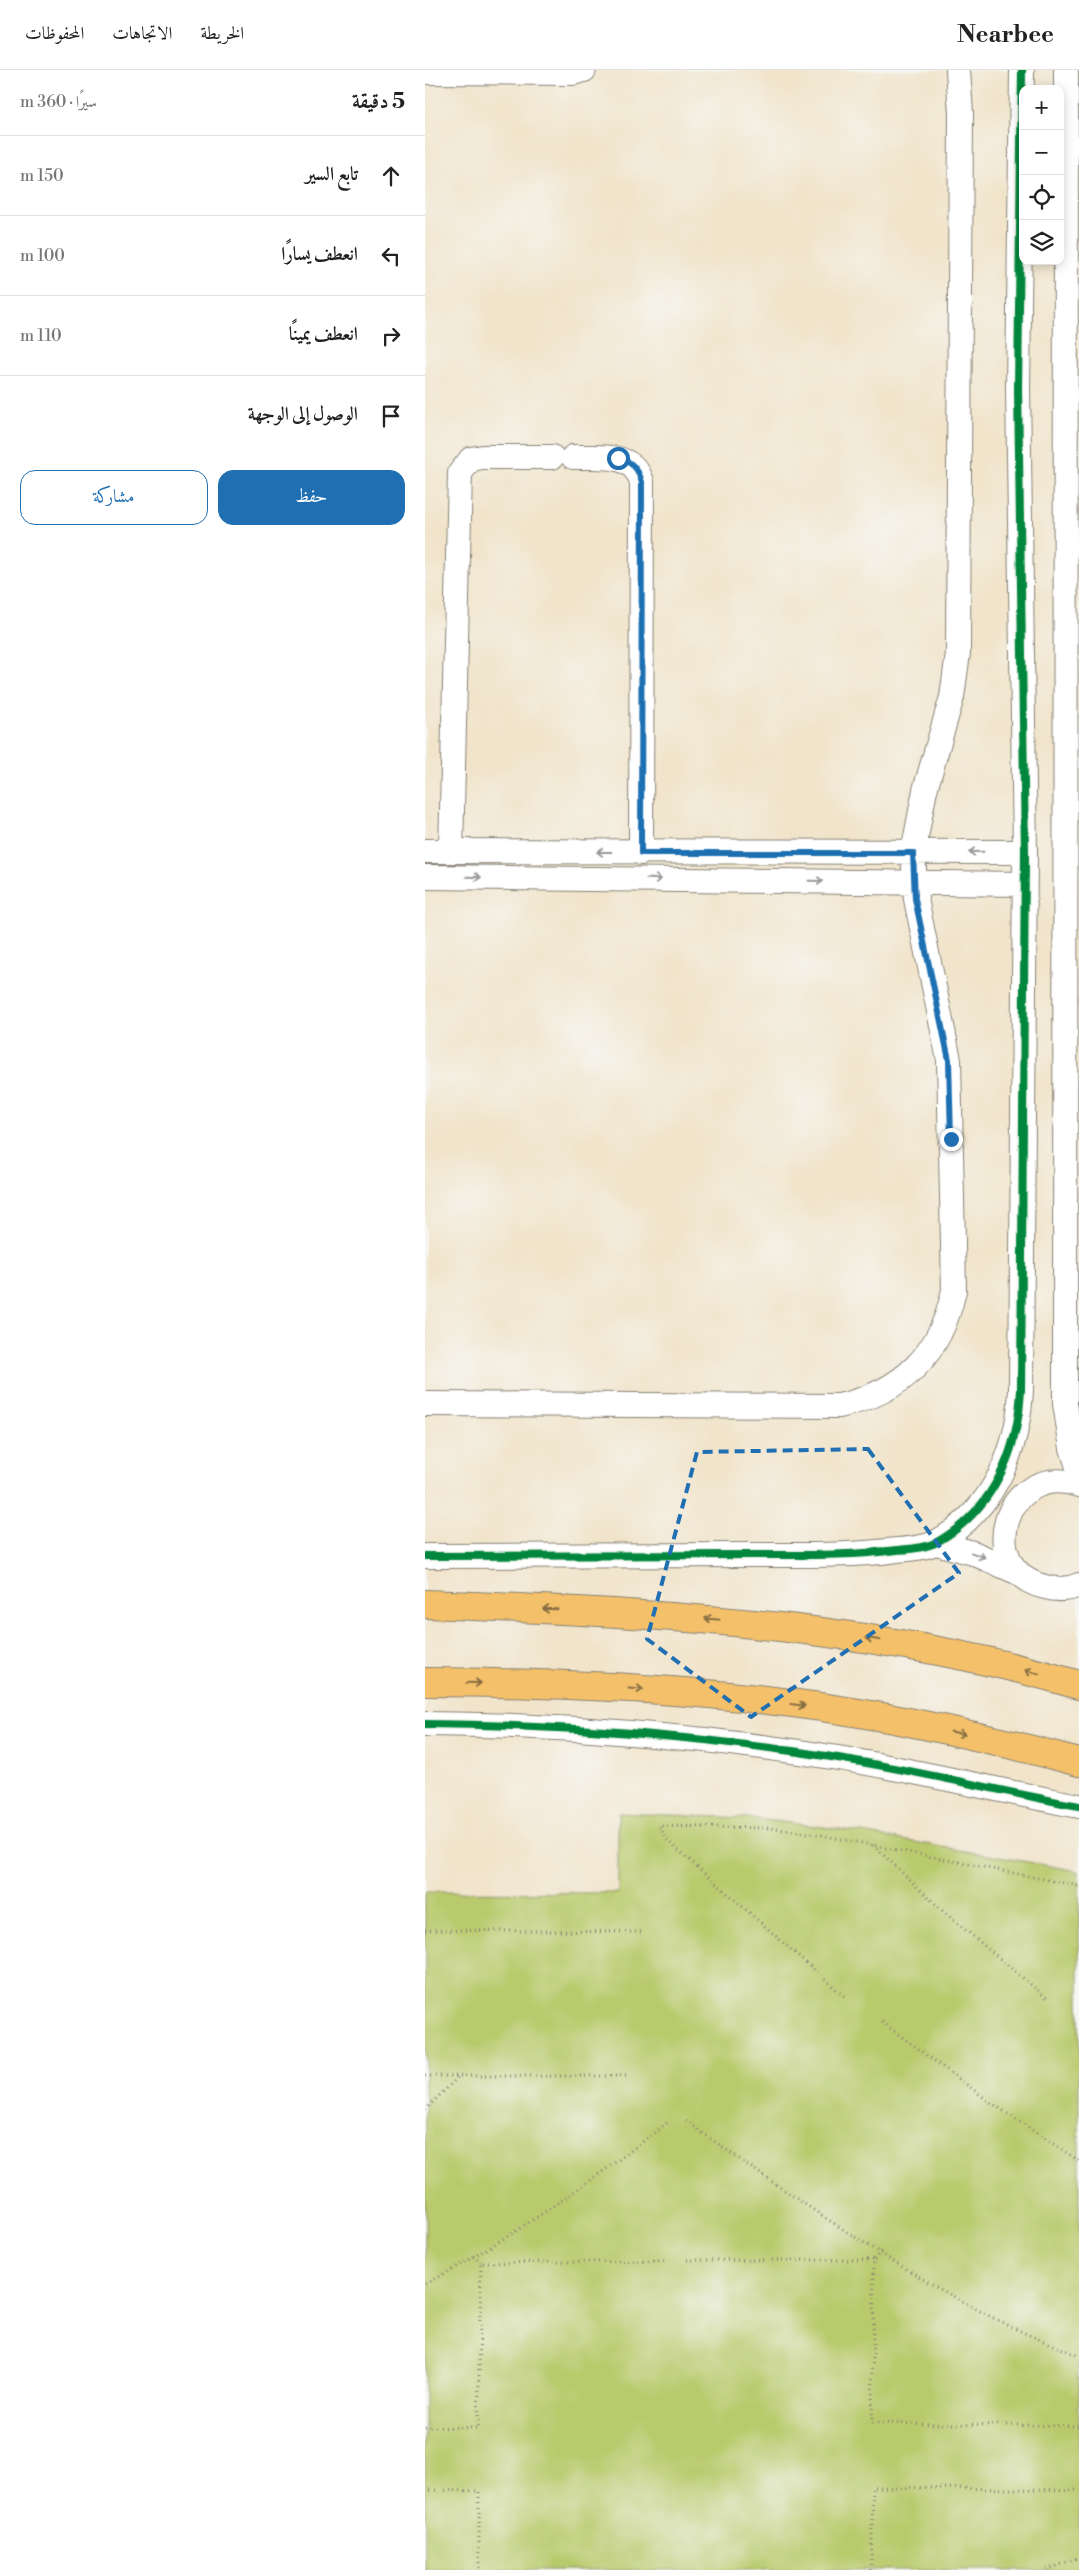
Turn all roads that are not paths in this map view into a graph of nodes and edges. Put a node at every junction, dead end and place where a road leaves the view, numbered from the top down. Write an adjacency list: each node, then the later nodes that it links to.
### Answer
1 (584, 70): 5 (street)
2 (957, 70): 12 (street)
3 (1022, 70): 10 (street)
4 (1065, 70): 6 (street)
5 (425, 72)
6 (1072, 440): 7 (street)
7 (1072, 473): 17 (street)
8 (425, 851): 9 (street)
9 (451, 851): 11 (street, one-way to 9); 11 (street)
10 (1025, 852): 12 (street, one-way to 12); 15 (street)
11 (641, 853): 12 (street)
12 (913, 853): 14 (street)
13 (425, 877): 14 (street, one-way to 14)
14 (914, 882): 15 (street); 16 (street)
15 (1024, 884): 19 (street)
16 (425, 1404)
17 (1079, 1470)
18 (1079, 1485): 20 (street)
19 (994, 1488): 20 (street); 21 (street)
20 (1016, 1502): 23 (street)
21 (936, 1543): 22 (street); 23 (street, one-way to 23)
22 (425, 1556)
23 (1019, 1572): 24 (street)
24 (1079, 1585)
25 (425, 1604): 27 (main road, one-way to 25)
26 (425, 1682): 29 (main road, one-way to 29)
27 (1079, 1685)
28 (425, 1724): 30 (street)
29 (1079, 1762)
30 (1079, 1806)

